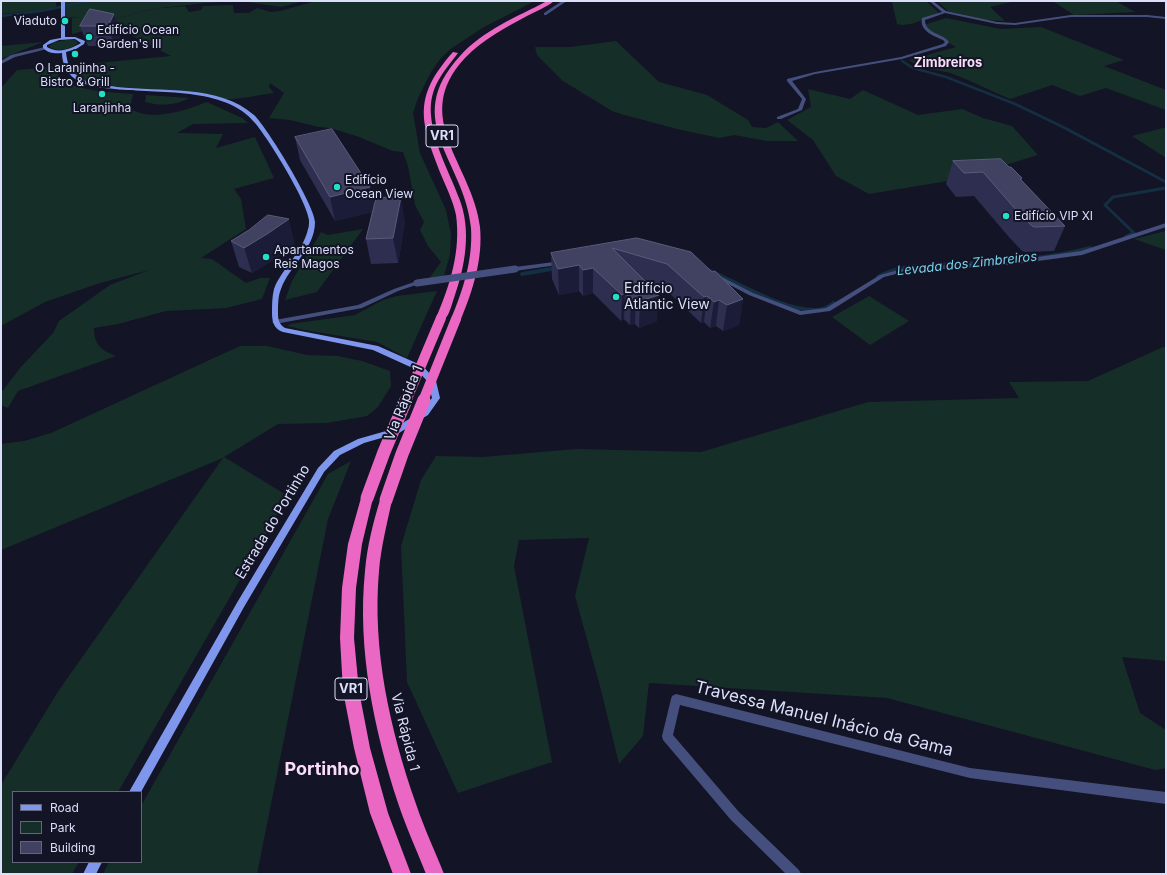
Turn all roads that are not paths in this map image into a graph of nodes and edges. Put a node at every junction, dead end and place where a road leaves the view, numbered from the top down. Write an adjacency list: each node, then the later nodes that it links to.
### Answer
1 (63, 1): 9 (street)
2 (541, 1): 22 (highway, Via Rápida 1 / VR1, bridge)
3 (551, 1): 23 (highway, Via Rápida 1 / VR1, bridge)
4 (565, 1): 7 (street)
5 (931, 1): 6 (street)
6 (945, 12): 8 (street); 13 (street)
7 (545, 14)
8 (1166, 18)
9 (63, 39): 10 (street); 11 (street)
10 (45, 48): 11 (street); 12 (street)
11 (64, 51): 17 (street)
12 (1, 63)
13 (779, 118)
14 (1166, 225): 16 (street)
15 (567, 262): 17 (street, bridge)
16 (703, 271)
17 (275, 322): 18 (street, Estrada do Portinho)
18 (136, 791)
19 (1166, 798): 24 (street, Travessa Manuel Inácio da Gama)
20 (95, 863): 21 (street)
21 (89, 874)
22 (402, 874)
23 (435, 874)
24 (795, 874)

